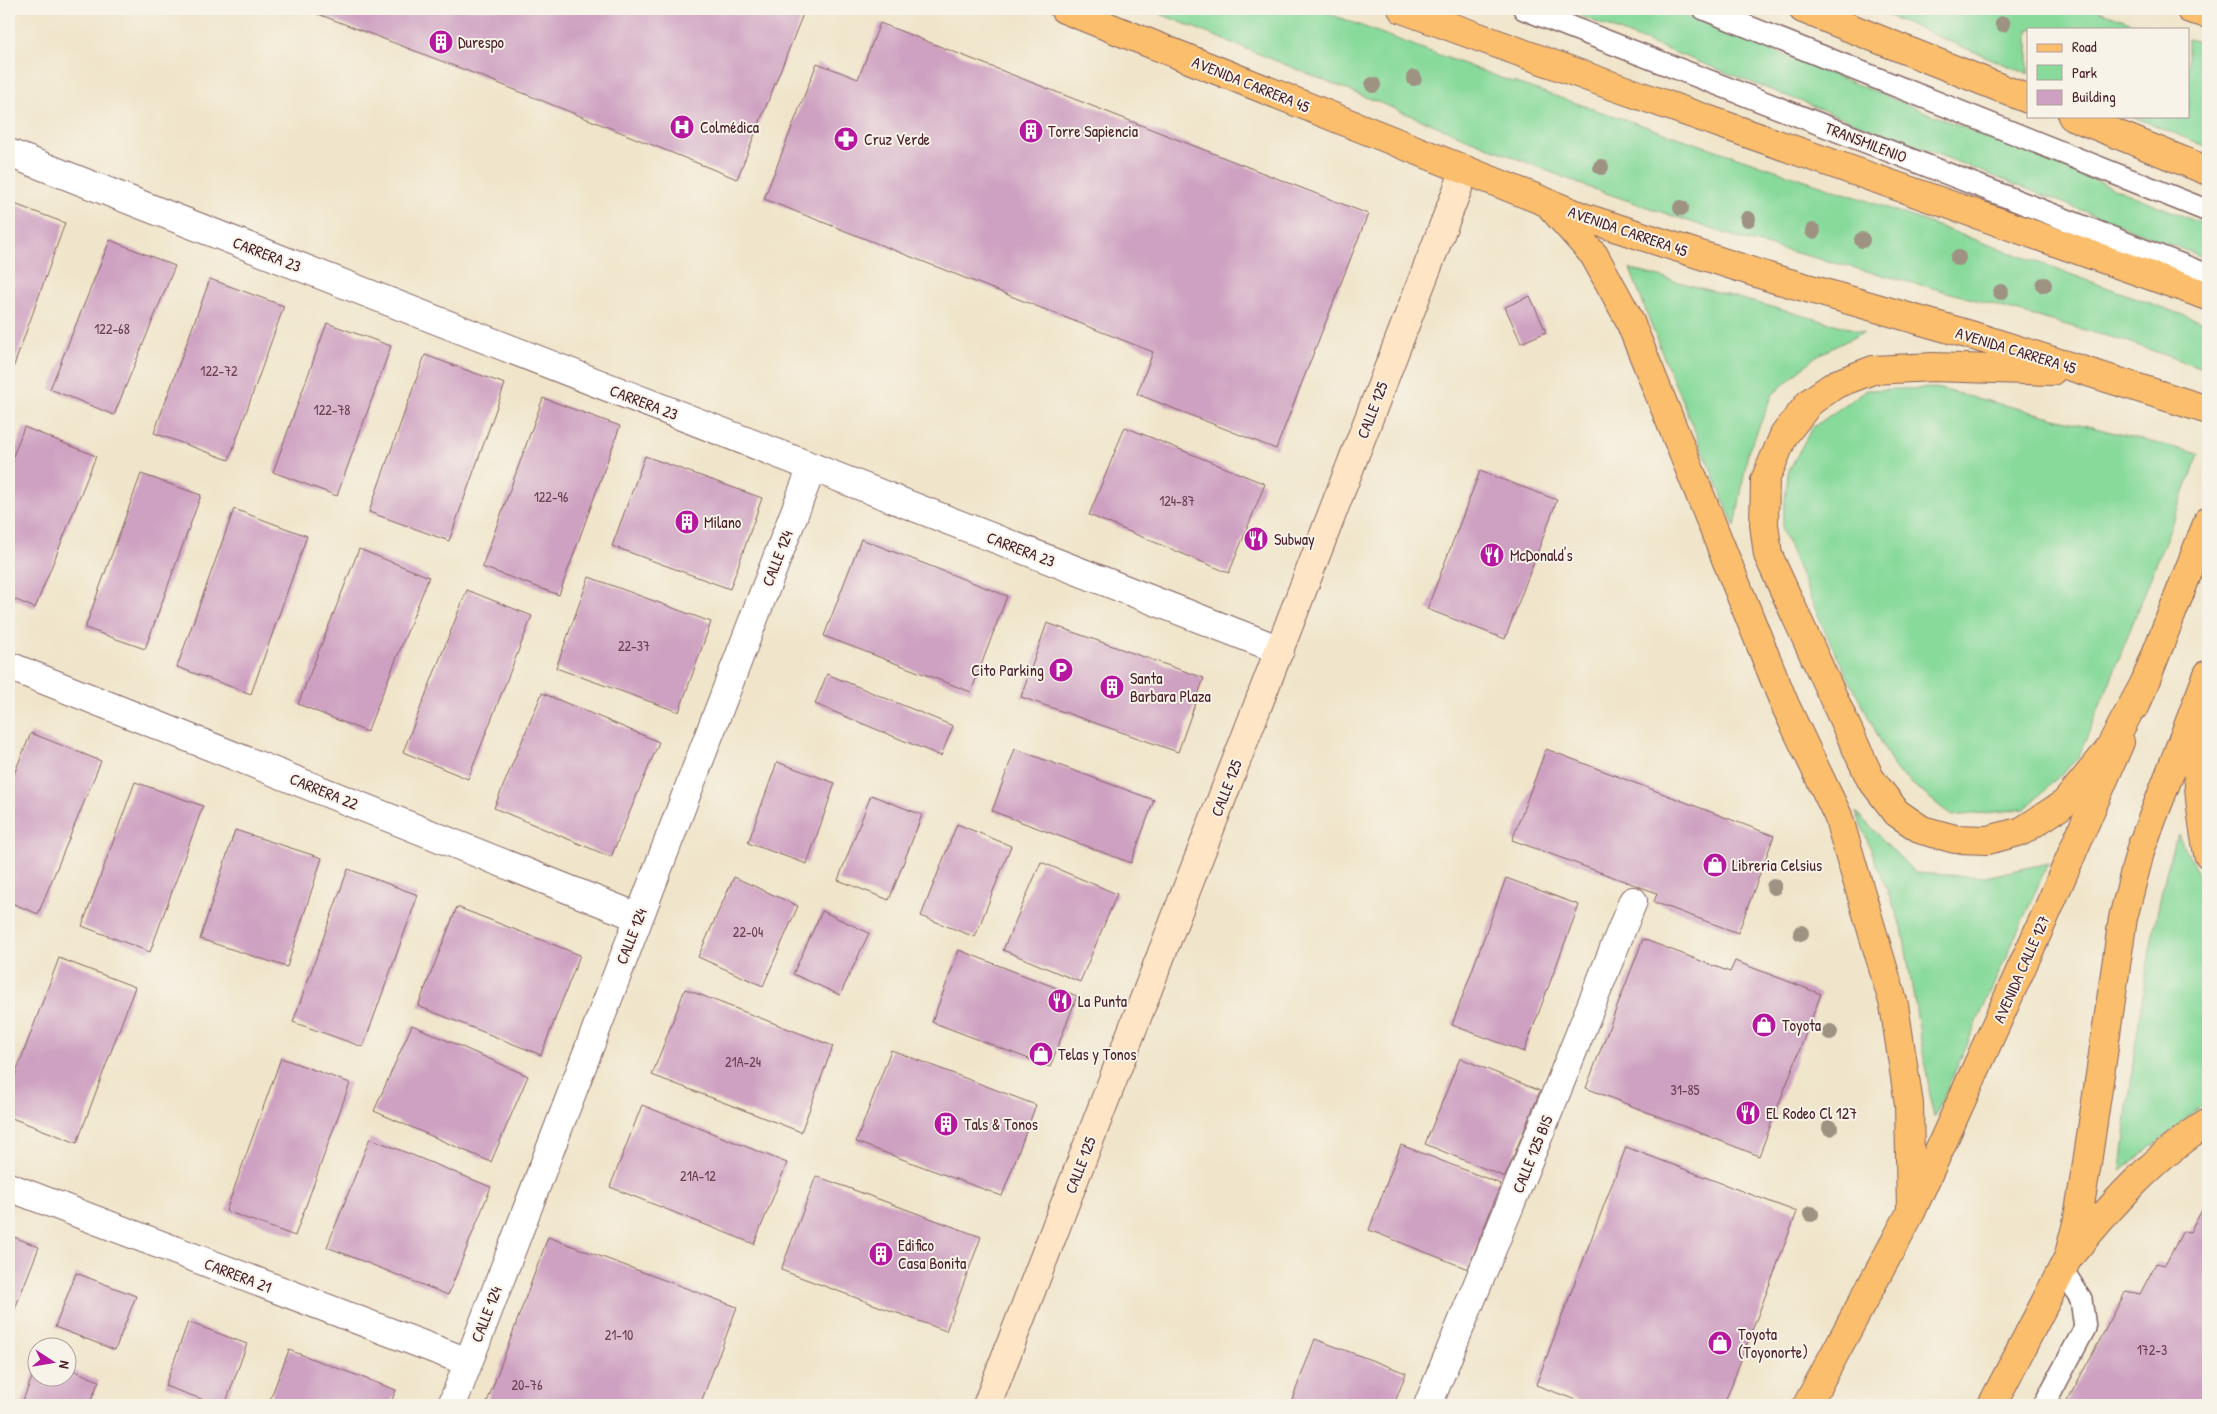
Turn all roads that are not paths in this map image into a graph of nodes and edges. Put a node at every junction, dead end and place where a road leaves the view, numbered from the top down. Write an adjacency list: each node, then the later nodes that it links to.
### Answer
1 (1064, 9): 11 (main road, AVENIDA CARRERA 45)
2 (1402, 9): 16 (main road)
3 (1524, 9): 15 (lane, TRANSMILENIO)
4 (1704, 9): 14 (lane)
5 (1803, 9): 8 (main road)
6 (2190, 9): 7 (main road)
7 (2208, 14)
8 (2027, 99)
9 (2077, 118): 12 (main road)
10 (9, 153): 19 (street, CARRERA 23)
11 (1465, 170): 13 (main road, AVENIDA CARRERA 45); 21 (street, CALLE 125)
12 (2208, 171)
13 (1548, 203): 17 (main road, AVENIDA CARRERA 45); 31 (main road)
14 (2208, 211)
15 (2208, 275)
16 (2208, 296)
17 (2087, 372): 18 (main road, AVENIDA CARRERA 45); 24 (main road)
18 (2208, 410)
19 (812, 467): 21 (street, CARRERA 23); 28 (street, CALLE 124)
20 (2208, 520): 24 (main road, AVENIDA CALLE 127)
21 (1280, 650): 35 (street, CALLE 125)
22 (9, 666): 28 (street, CARRERA 22)
23 (2208, 674): 25 (main road)
24 (2144, 684): 31 (main road, AVENIDA CALLE 127)
25 (2197, 702): 26 (main road); 32 (main road)
26 (2208, 854)
27 (1633, 901): 36 (street, CALLE 125 BIS)
28 (638, 917): 33 (street, CALLE 124)
29 (2208, 1123): 32 (main road)
30 (9, 1187): 33 (street, CARRERA 21)
31 (1911, 1212): 37 (main road, AVENIDA CALLE 127)
32 (2065, 1263): 38 (main road); 39 (lane)
33 (468, 1362): 34 (street, CALLE 124)
34 (452, 1405)
35 (987, 1405)
36 (1428, 1405)
37 (1807, 1405)
38 (1992, 1405)
39 (2044, 1405)

